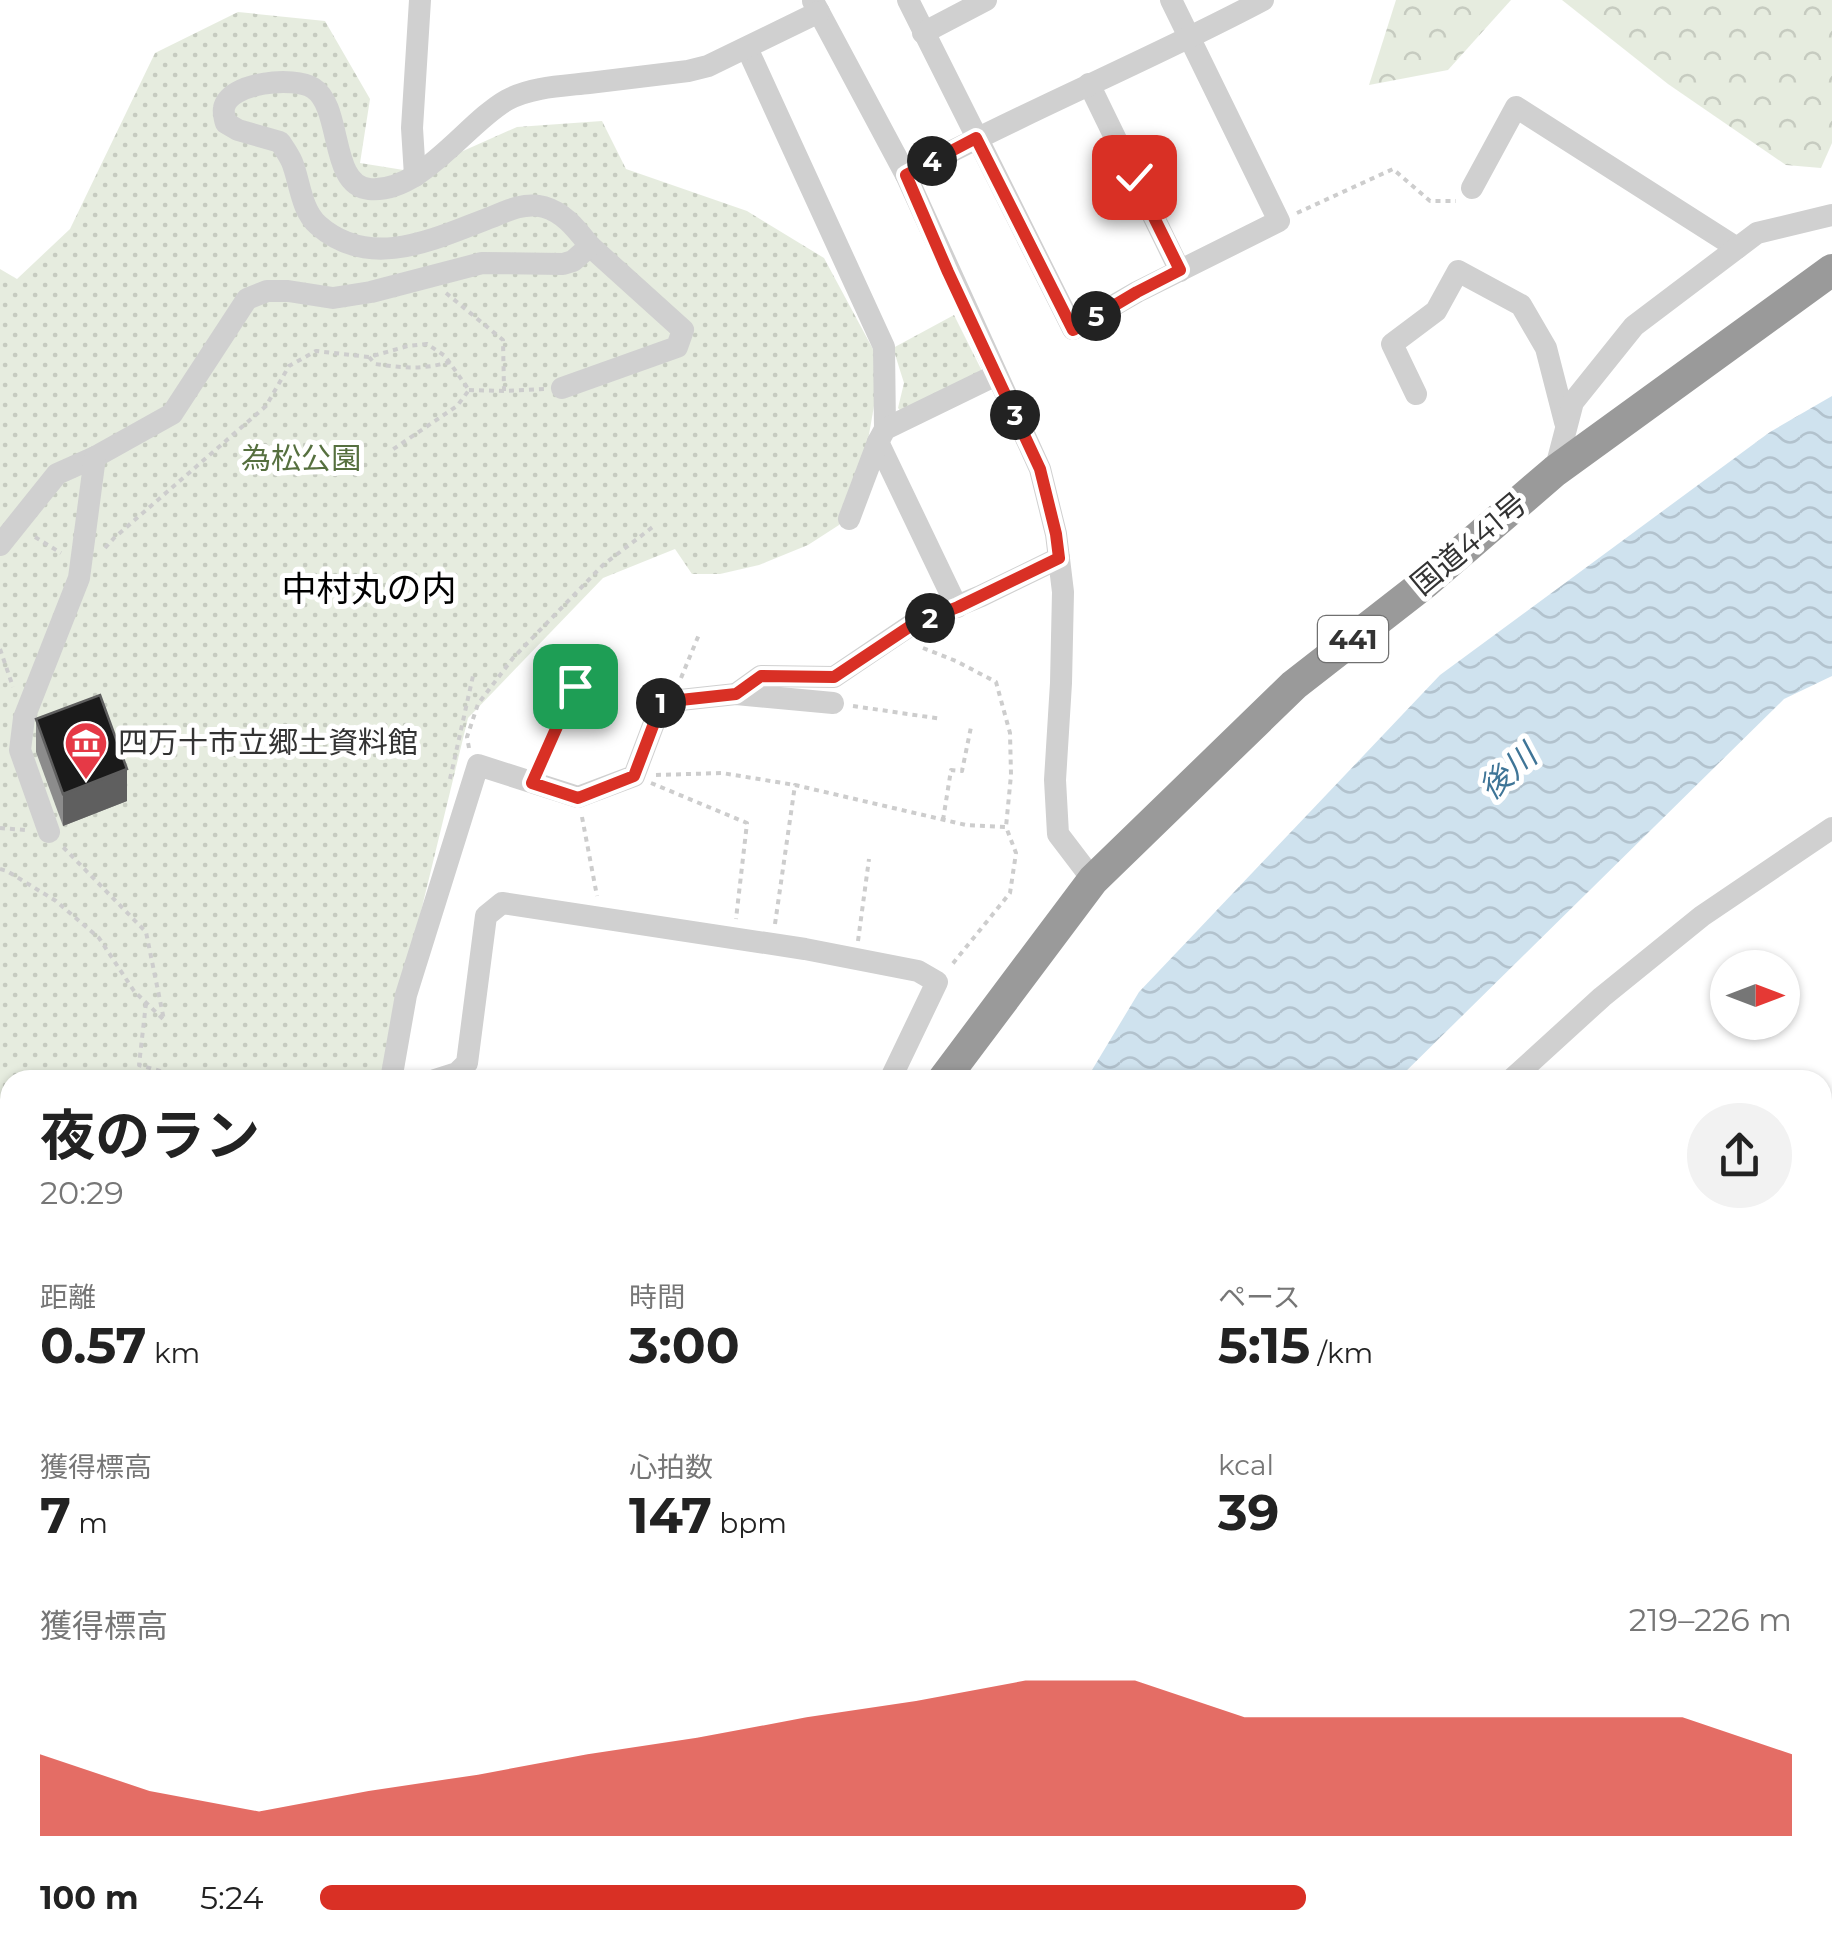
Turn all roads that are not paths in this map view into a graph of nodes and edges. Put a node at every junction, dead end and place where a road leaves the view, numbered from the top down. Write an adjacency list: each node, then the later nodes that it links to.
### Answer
1 (420, 0): 13 (street)
2 (908, 0): 7 (street)
3 (986, 0): 7 (street)
4 (1171, 0): 8 (street)
5 (1264, 0): 8 (street)
6 (816, 6): 9 (street); 12 (street)
7 (924, 33): 11 (street)
8 (1191, 39): 10 (street); 18 (street)
9 (747, 48): 13 (street); 24 (street)
10 (1089, 84): 11 (street); 18 (street)
11 (976, 138): 12 (street); 18 (street)
12 (906, 175): 20 (street)
13 (415, 176): 16 (street)
14 (1472, 188): 17 (street)
15 (1832, 215): 17 (street)
16 (590, 246): 21 (street); 25 (street)
17 (1737, 248): 23 (street)
18 (1180, 270)
19 (1832, 270): 26 (highway, 国道441号 / 441)
20 (996, 375): 24 (street); 29 (street)
21 (562, 388)
22 (1416, 394): 23 (street)
23 (1566, 425): 26 (street)
24 (882, 436): 27 (street); 30 (street)
25 (95, 457): 28 (street); 34 (street)
26 (1555, 471): 35 (highway, 国道441号 / 441)
27 (849, 520)
28 (0, 544)
29 (1059, 558): 30 (street); 35 (street)
30 (958, 607): 31 (street)
31 (736, 694): 32 (street); 36 (street)
32 (833, 704)
33 (1832, 828): 40 (street)
34 (49, 832)
35 (1093, 880): 39 (highway, 国道441号 / 441)
36 (393, 1070)
37 (461, 1070): 38 (street)
38 (895, 1070)
39 (950, 1070)
40 (1522, 1070)

